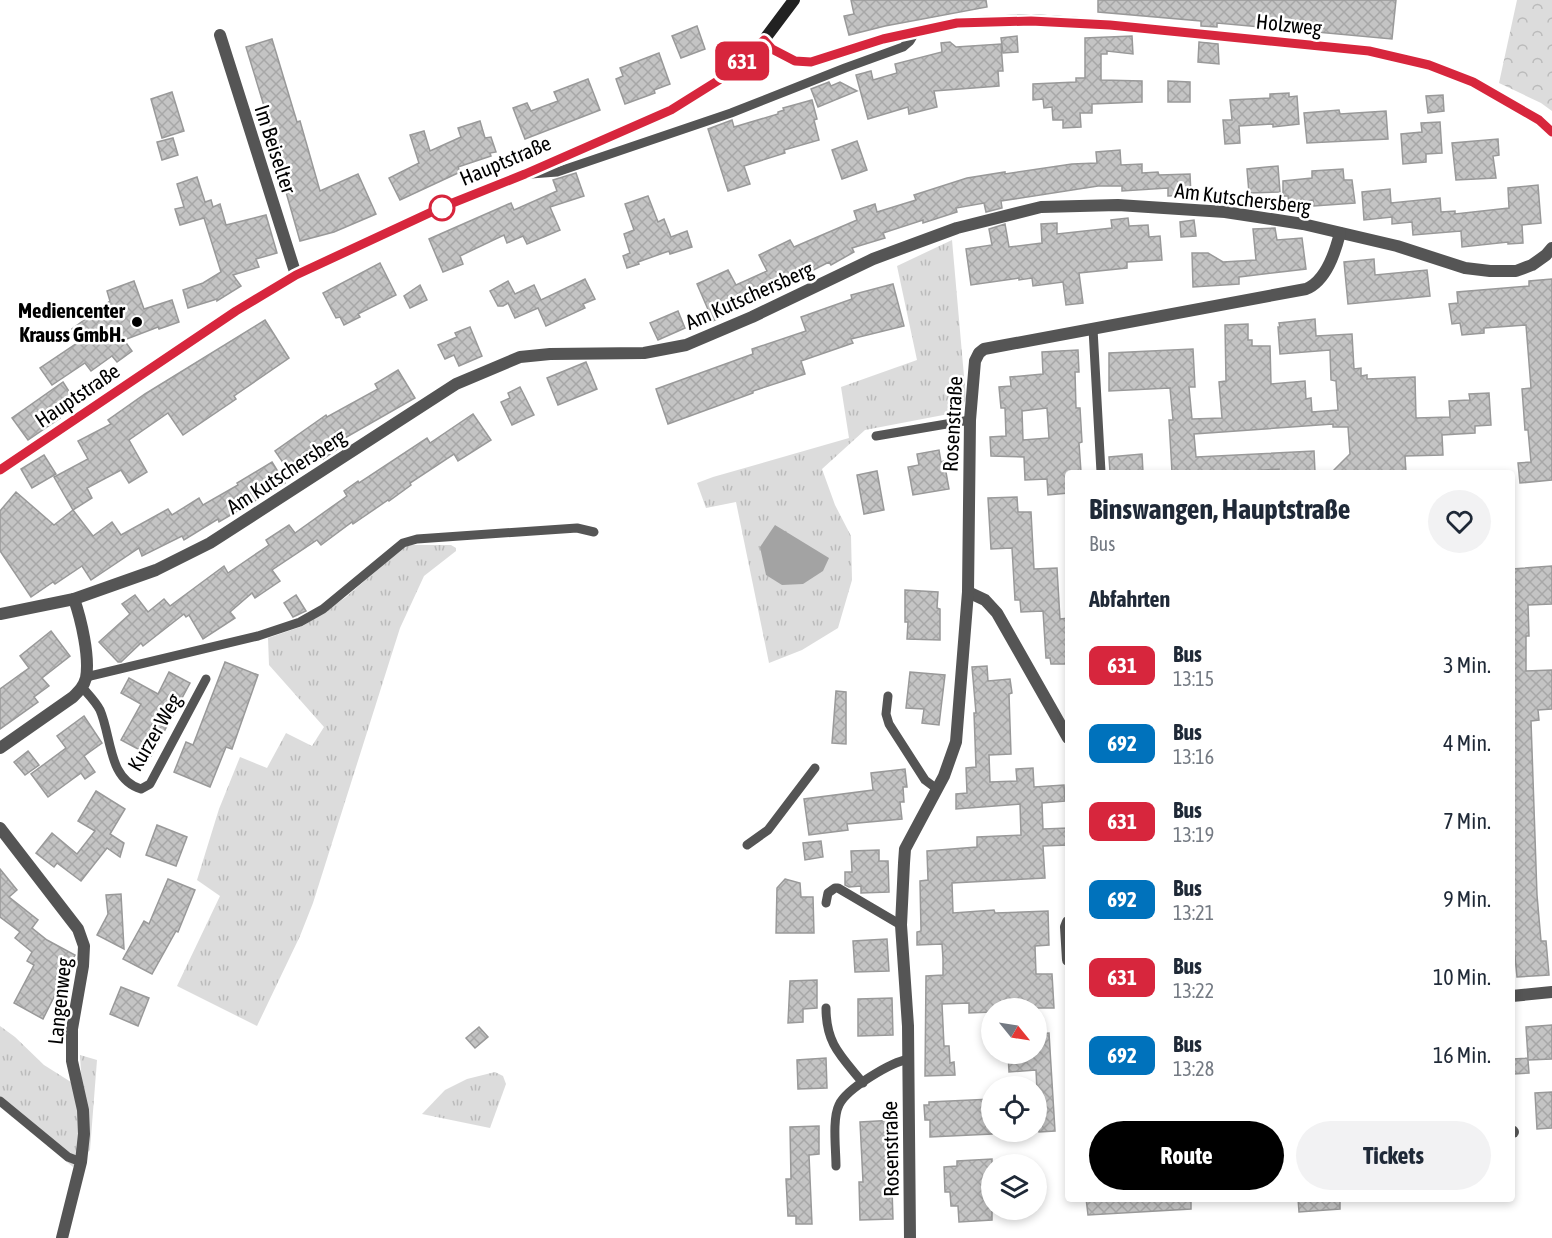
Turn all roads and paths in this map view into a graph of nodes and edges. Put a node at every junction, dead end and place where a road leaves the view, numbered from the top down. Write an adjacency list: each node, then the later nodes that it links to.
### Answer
1 (794, 0): 4 (street, Hauptstraße)
2 (916, 31): 4 (street, Holzweg); 5 (street, Holzweg); 6 (lane)
3 (220, 35): 9 (street, Im Beiselter)
4 (764, 40): 6 (street, Hauptstraße)
5 (1552, 132)
6 (525, 174): 9 (street, Hauptstraße)
7 (1340, 232): 8 (street, Am Kutschersberg); 10 (street, Rosenstraße); 17 (street, Am Kutschersberg)
8 (1552, 248)
9 (296, 275): 13 (street, Hauptstraße)
10 (1093, 328): 11 (street, Rosenstraße); 14 (lane)
11 (970, 420): 12 (lane); 16 (street, Rosenstraße)
12 (876, 436)
13 (0, 470)
14 (1101, 470)
15 (594, 531): 20 (lane)
16 (968, 592): 22 (street); 25 (street, Rosenstraße)
17 (74, 599): 18 (street, Am Kutschersberg); 20 (street)
18 (0, 614)
19 (206, 679): 20 (lane, Kurzer Weg)
20 (84, 682): 23 (street)
21 (888, 696): 25 (lane)
22 (1065, 733)
23 (0, 748)
24 (815, 768): 27 (lane)
25 (937, 789): 29 (street, Rosenstraße)
26 (0, 828): 36 (street, Langenweg)
27 (747, 845)
28 (826, 903): 29 (lane)
29 (901, 925): 33 (street, Rosenstraße)
30 (1552, 992): 31 (street)
31 (1515, 996)
32 (826, 1008): 34 (lane, Rosenstraße)
33 (909, 1059): 34 (lane, Rosenstraße); 39 (street, Rosenstraße)
34 (863, 1083): 37 (lane, Rosenstraße)
35 (0, 1101): 36 (lane)
36 (81, 1162): 38 (street, Langenweg)
37 (836, 1166)
38 (62, 1238)
39 (910, 1238)

